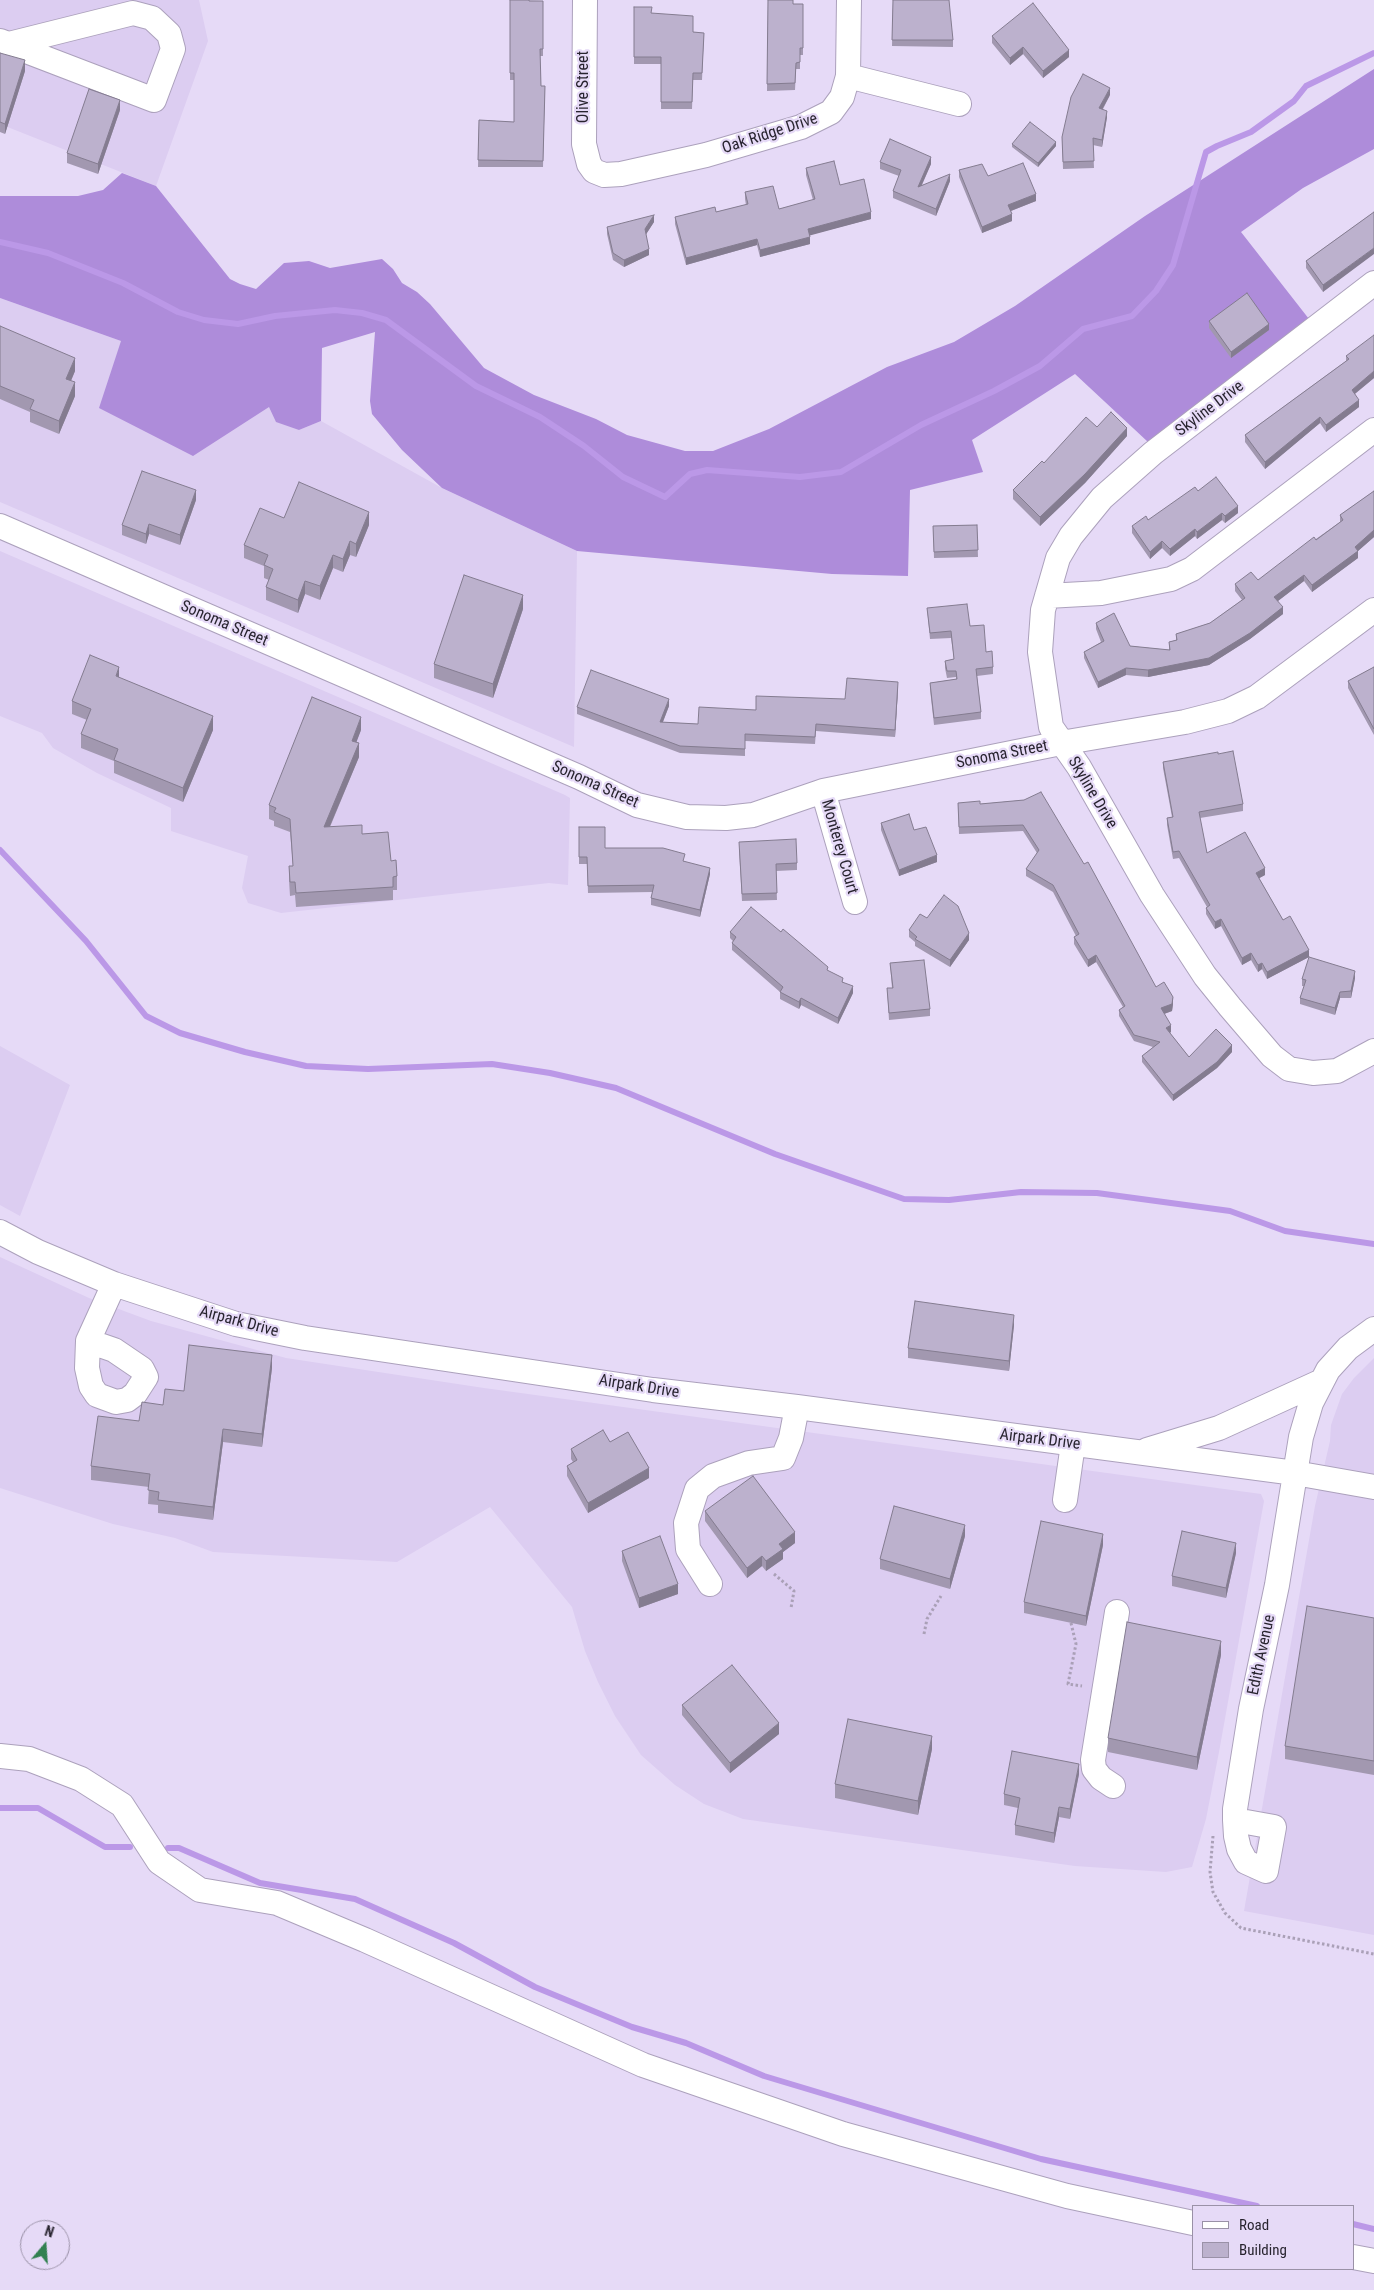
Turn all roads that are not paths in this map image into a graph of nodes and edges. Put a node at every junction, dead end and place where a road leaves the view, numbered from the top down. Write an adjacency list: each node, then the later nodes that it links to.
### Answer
1 (585, 0): 6 (street, Olive Street)
2 (849, 0): 4 (street, Oak Ridge Drive)
3 (4, 42): 3 (street)
4 (848, 76): 5 (street); 6 (street, Oak Ridge Drive)
5 (959, 104)
6 (594, 171)
7 (1374, 283): 10 (street, Skyline Drive)
8 (1374, 430): 10 (street)
9 (0, 526): 13 (street, Sonoma Street)
10 (1047, 596): 12 (street, Skyline Drive)
11 (1374, 610): 12 (street, Sonoma Street)
12 (1061, 743): 13 (street, Sonoma Street); 15 (street, Skyline Drive)
13 (823, 792): 14 (street, Monterey Court)
14 (855, 902)
15 (1374, 1050)
16 (0, 1232): 17 (street, Airpark Drive)
17 (114, 1284): 19 (street); 21 (street, Airpark Drive)
18 (1374, 1329): 20 (street, Edith Avenue)
19 (88, 1341)
20 (1322, 1381): 23 (street); 24 (street, Edith Avenue)
21 (797, 1407): 22 (street, Airpark Drive); 27 (street)
22 (1073, 1444): 23 (street, Airpark Drive); 26 (street)
23 (1138, 1453): 24 (street, Airpark Drive)
24 (1295, 1473): 25 (street, Airpark Drive); 31 (street, Edith Avenue)
25 (1374, 1487)
26 (1065, 1500)
27 (710, 1584)
28 (1117, 1612): 30 (street)
29 (0, 1756): 32 (street)
30 (1113, 1786)
31 (1228, 1830): 31 (street)
32 (1192, 2223)
33 (1354, 2257): 34 (street)
34 (1374, 2261)

